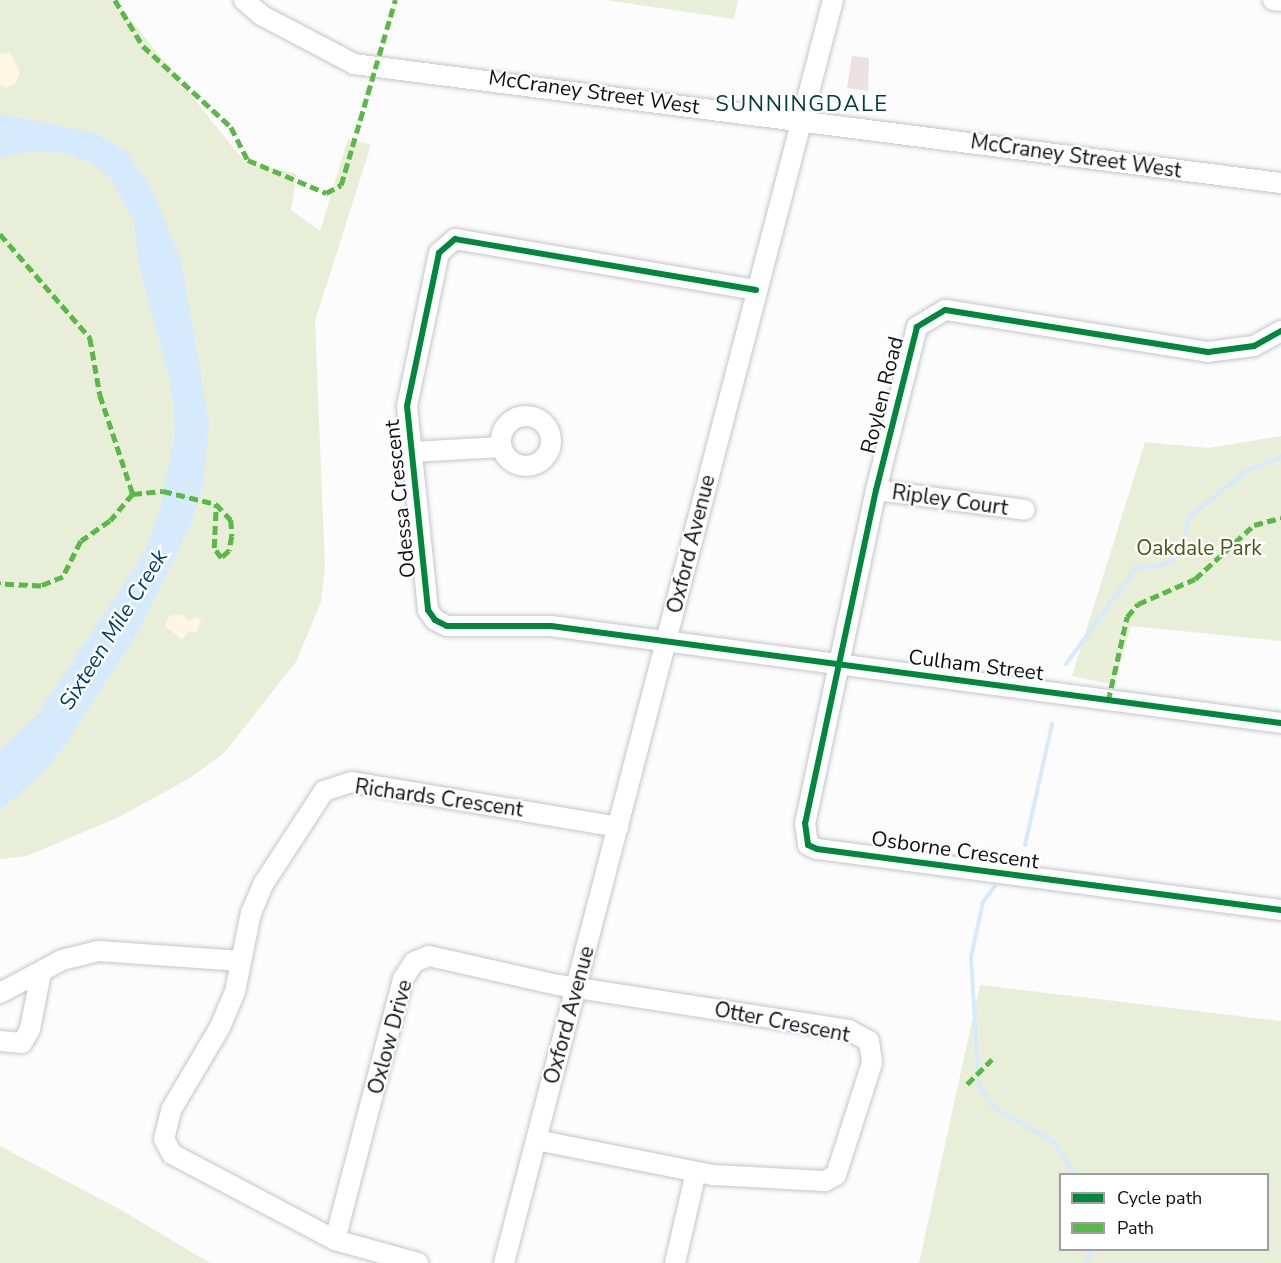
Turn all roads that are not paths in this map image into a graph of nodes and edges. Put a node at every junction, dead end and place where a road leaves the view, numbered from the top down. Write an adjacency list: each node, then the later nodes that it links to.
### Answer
1 (244, 0): 5 (street, McCraney Street West)
2 (833, 0): 5 (street, Oxford Avenue)
3 (1273, 0): 4 (street)
4 (1281, 1)
5 (800, 120): 6 (street, McCraney Street West); 7 (street, Oxford Avenue)
6 (1281, 183)
7 (756, 290): 10 (street, Odessa Crescent); 13 (street, Oxford Avenue)
8 (1281, 331): 11 (street, Roylen Road)
9 (501, 447): 10 (street)
10 (412, 452): 13 (street, Odessa Crescent)
11 (876, 490): 12 (street, Ripley Court); 14 (street, Roylen Road)
12 (1025, 510)
13 (665, 643): 14 (street, Culham Street); 16 (street, Oxford Avenue)
14 (842, 664): 15 (street, Culham Street); 17 (street, Osborne Crescent)
15 (1281, 723)
16 (618, 827): 18 (street, Richards Crescent); 20 (street, Oxford Avenue)
17 (1281, 910)
18 (241, 962): 19 (street); 25 (street, Richards Crescent)
19 (41, 973): 21 (street); 22 (street)
20 (576, 988): 23 (street, Oxford Avenue); 24 (street, Otter Crescent); 25 (street, Oxlow Drive)
21 (0, 993)
22 (0, 1041)
23 (536, 1140): 24 (street, Otter Crescent); 27 (street, Oxford Avenue)
24 (696, 1172): 28 (street)
25 (335, 1240): 26 (street, Richards Crescent)
26 (418, 1263)
27 (504, 1263)
28 (675, 1263)

